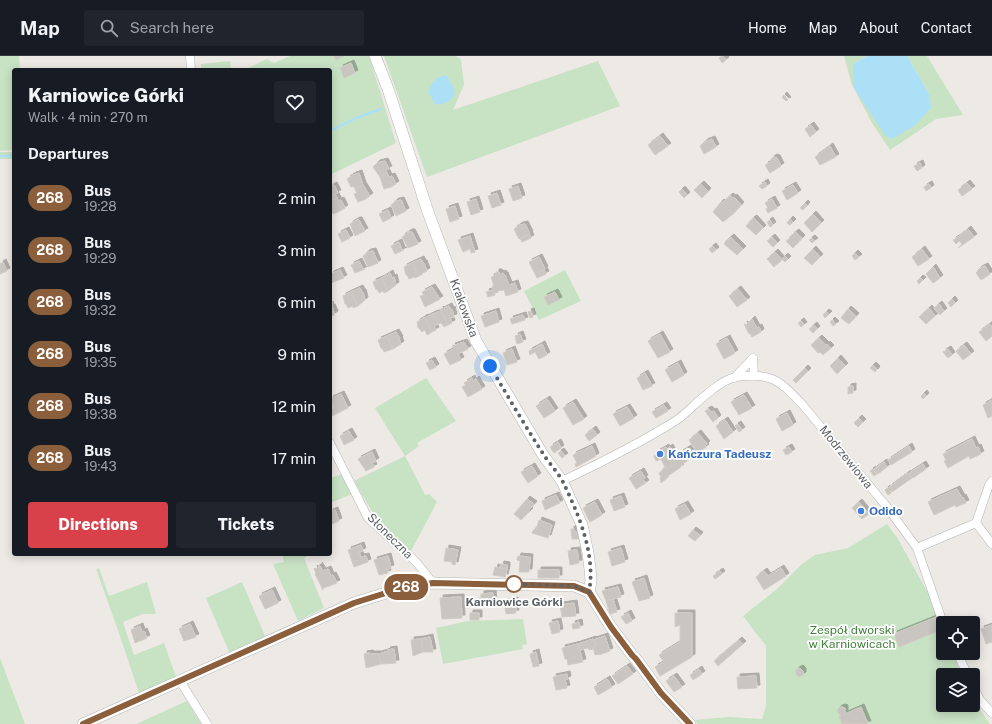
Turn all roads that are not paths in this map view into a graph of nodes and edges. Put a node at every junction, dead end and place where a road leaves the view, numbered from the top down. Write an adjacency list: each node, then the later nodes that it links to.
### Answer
1 (190, 56): 3 (street)
2 (375, 56): 7 (street, Krakowska)
3 (191, 68)
4 (754, 376): 5 (street, Modrzewiowa); 5 (street, Modrzewiowa); 11 (street, Modrzewiowa)
5 (734, 378): 7 (street, Modrzewiowa)
6 (332, 447): 12 (street, Słoneczna)
7 (562, 481): 13 (street, Krakowska)
8 (992, 481): 9 (street)
9 (976, 523): 10 (street); 11 (street)
10 (992, 544)
11 (917, 548): 14 (street, Modrzewiowa)
12 (433, 583): 13 (street); 15 (street)
13 (589, 592): 20 (street)
14 (941, 616)
15 (180, 681): 18 (street); 19 (street)
16 (980, 700): 17 (street)
17 (992, 713)
18 (83, 724)
19 (207, 724)
20 (690, 724)

